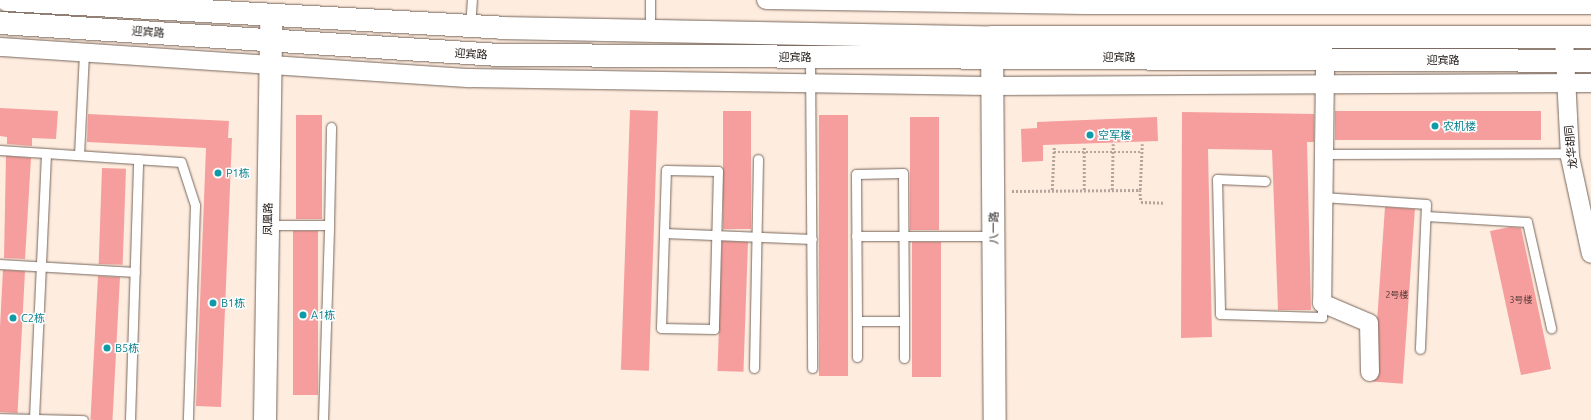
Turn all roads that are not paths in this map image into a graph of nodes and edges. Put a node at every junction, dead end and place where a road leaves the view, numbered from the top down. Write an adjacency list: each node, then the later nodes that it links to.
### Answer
1 (6, 0): 8 (main road, 迎宾路)
2 (472, 0): 12 (lane)
3 (650, 0): 13 (lane)
4 (766, 0): 5 (street)
5 (787, 0): 6 (street)
6 (1085, 2): 7 (street)
7 (1364, 3): 9 (street)
8 (163, 5): 10 (main road, 迎宾路)
9 (1591, 5)
10 (271, 18): 12 (main road, 迎宾路); 16 (main road, 凤凰路)
11 (0, 23): 16 (main road, 迎宾路)
12 (470, 27): 13 (main road, 迎宾路)
13 (650, 31): 18 (main road, 迎宾路)
14 (1564, 37): 15 (main road, 迎宾路); 18 (main road, 迎宾路); 22 (street, 龙华胡同)
15 (1591, 37)
16 (271, 40): 20 (main road, 迎宾路); 24 (main road, 凤凰路)
17 (0, 47): 19 (street)
18 (992, 47): 20 (main road, 迎宾路); 21 (main road, 迎宾路); 29 (main road, 八一路)
19 (84, 52): 24 (street); 35 (lane)
20 (810, 57): 26 (lane)
21 (1324, 59): 22 (main road, 迎宾路); 25 (street)
22 (1565, 61): 23 (main road, 迎宾路); 27 (street, 龙华胡同)
23 (1591, 61)
24 (271, 65): 26 (street); 41 (main road, 凤凰路)
25 (1325, 82): 27 (street); 29 (street); 34 (street)
26 (812, 83): 29 (street); 49 (lane)
27 (1566, 83): 28 (street); 33 (street, 龙华胡同)
28 (1591, 83)
29 (992, 86): 47 (main road, 八一路)
30 (331, 127): 42 (lane)
31 (0, 150): 32 (lane)
32 (46, 153): 35 (lane); 52 (lane)
33 (1570, 153): 34 (lane); 50 (street, 龙华胡同)
34 (1323, 154): 39 (street)
35 (79, 155): 36 (lane)
36 (138, 159): 53 (lane); 68 (lane)
37 (758, 159): 48 (lane)
38 (1265, 181): 54 (lane)
39 (1323, 197): 40 (lane); 54 (street)
40 (1426, 216): 57 (lane); 58 (lane)
41 (268, 225): 42 (lane); 69 (main road, 凤凰路)
42 (328, 225): 70 (lane)
43 (664, 233): 44 (lane); 44 (lane); 44 (lane)
44 (716, 235): 48 (lane)
45 (856, 236): 46 (lane); 46 (lane); 55 (lane)
46 (904, 236): 47 (lane); 56 (lane)
47 (994, 236): 71 (main road, 八一路)
48 (756, 237): 49 (lane); 61 (lane)
49 (812, 239): 62 (lane)
50 (1591, 254)
51 (0, 264): 52 (lane)
52 (41, 266): 53 (lane); 65 (lane)
53 (135, 272): 67 (lane)
54 (1322, 303): 63 (street)
55 (857, 321): 56 (lane); 59 (lane)
56 (904, 321): 60 (lane)
57 (1551, 328)
58 (1420, 349)
59 (857, 357)
60 (904, 358)
61 (754, 368)
62 (812, 368)
63 (1370, 372)
64 (0, 418): 65 (lane)
65 (34, 418): 66 (lane)
66 (83, 420)
67 (130, 420)
68 (188, 420)
69 (265, 420)
70 (323, 420)
71 (995, 420)

